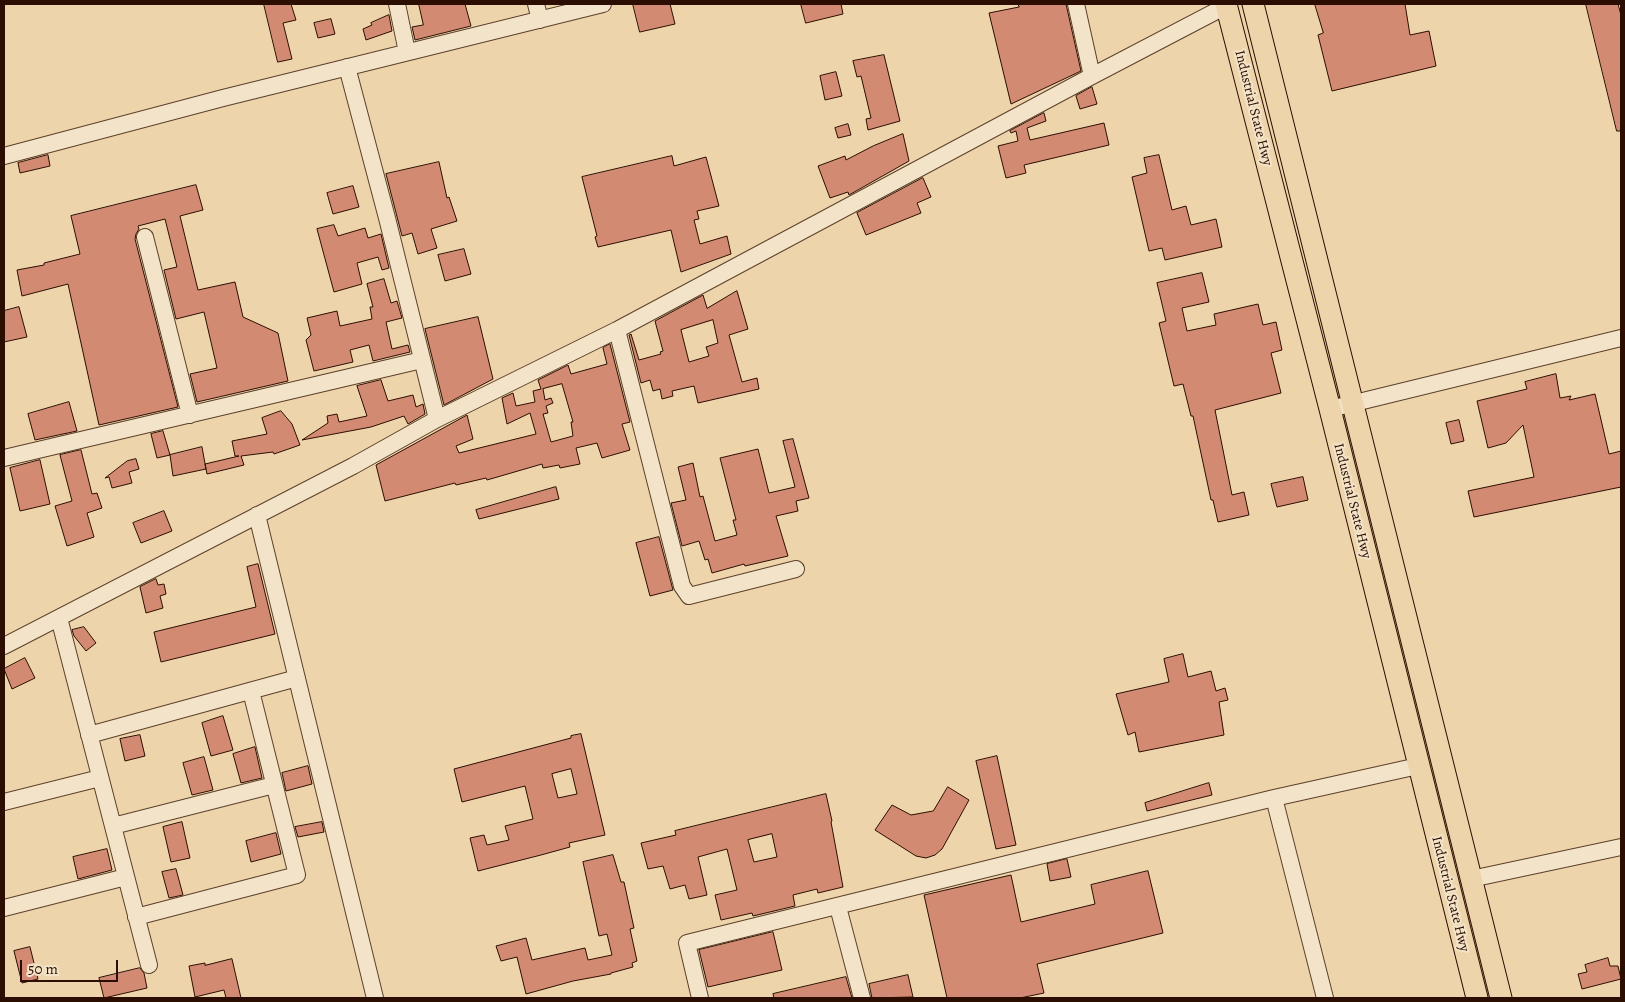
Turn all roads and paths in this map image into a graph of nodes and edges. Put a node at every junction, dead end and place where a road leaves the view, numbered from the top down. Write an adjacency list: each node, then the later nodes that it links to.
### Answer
1 (397, 4): 7 (street)
2 (603, 4): 6 (street)
3 (1076, 4): 9 (street)
4 (1252, 4): 10 (main road, Industrial State Hwy)
5 (1226, 5): 9 (street); 11 (main road, Industrial State Hwy)
6 (538, 12): 7 (street)
7 (407, 52): 8 (street)
8 (346, 68): 12 (street); 16 (street)
9 (1092, 76): 14 (street)
10 (1280, 115): 11 (main road); 17 (main road, Industrial State Hwy)
11 (1256, 122): 18 (main road, Industrial State Hwy)
12 (4, 156)
13 (145, 237): 19 (street)
14 (617, 330): 20 (street); 23 (street)
15 (1621, 338): 17 (street)
16 (422, 360): 19 (street); 20 (street)
17 (1351, 404): 18 (street); 37 (main road, Industrial State Hwy)
18 (1330, 409): 29 (main road, Industrial State Hwy)
19 (190, 415): 21 (street)
20 (437, 419): 22 (street)
21 (4, 458)
22 (258, 515): 24 (street); 26 (street)
23 (796, 569)
24 (59, 618): 25 (street); 28 (street)
25 (4, 646)
26 (297, 678): 27 (street); 42 (street)
27 (251, 691): 28 (street); 31 (street)
28 (89, 735): 30 (street)
29 (1418, 766): 32 (street); 46 (main road, Industrial State Hwy)
30 (100, 778): 33 (street); 34 (street)
31 (274, 785): 34 (street); 40 (street)
32 (1274, 798): 38 (street); 45 (street)
33 (4, 802)
34 (113, 826): 36 (street)
35 (1621, 847): 37 (street)
36 (126, 878): 39 (street); 40 (street)
37 (1471, 879): 47 (main road, Industrial State Hwy)
38 (838, 907): 43 (street); 44 (street)
39 (4, 908)
40 (136, 917): 41 (street)
41 (149, 965)
42 (375, 998)
43 (700, 998)
44 (862, 998)
45 (1325, 998)
46 (1477, 998)
47 (1500, 998)

